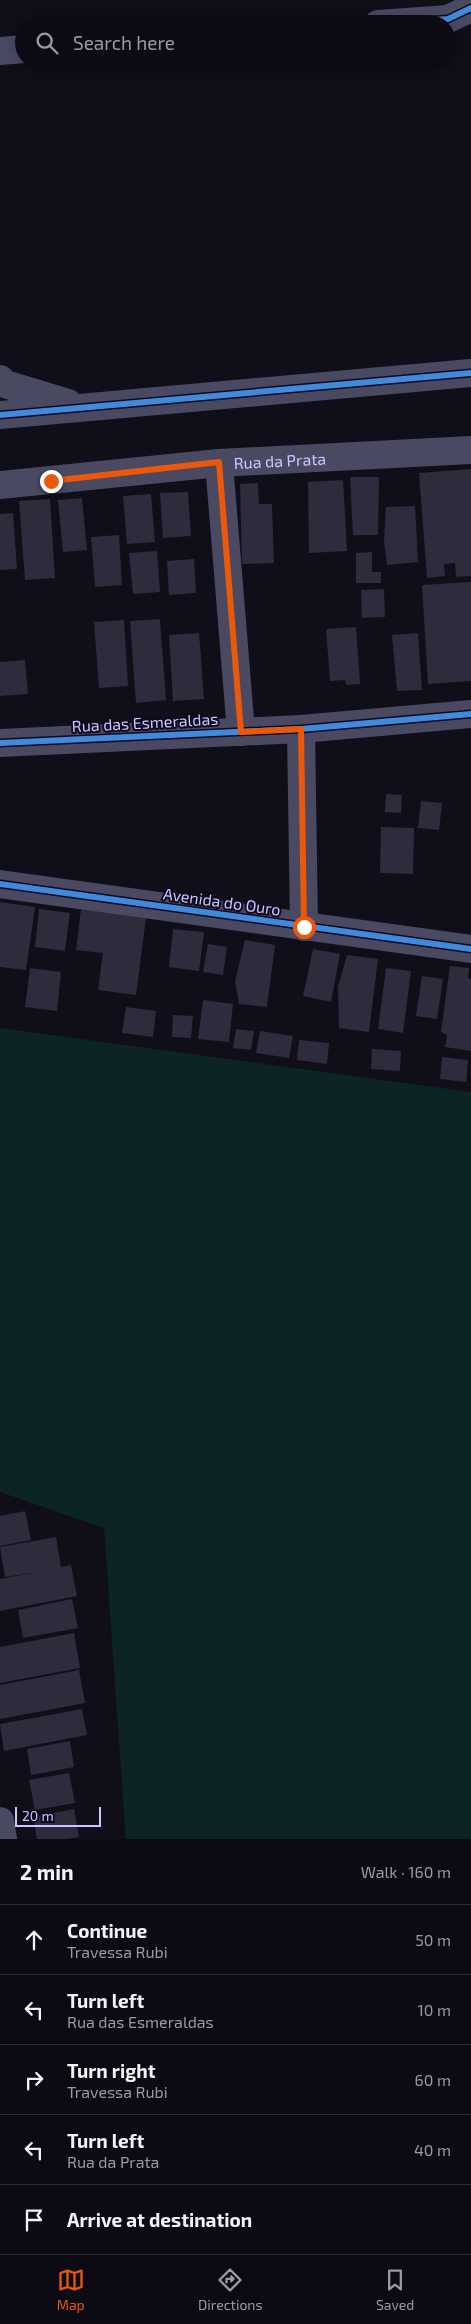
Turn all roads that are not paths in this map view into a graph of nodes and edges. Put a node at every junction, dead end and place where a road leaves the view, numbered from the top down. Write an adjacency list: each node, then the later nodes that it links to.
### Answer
1 (471, 8): 2 (street)
2 (456, 15)
3 (15, 50): 4 (street)
4 (0, 51)
5 (471, 373): 7 (street)
6 (0, 379): 7 (street)
7 (82, 407): 8 (street)
8 (0, 414)
9 (471, 450): 10 (street, Rua da Prata)
10 (219, 462): 11 (street, Rua da Prata); 14 (street)
11 (0, 485)
12 (471, 714): 13 (street, Rua das Esmeraldas)
13 (301, 729): 14 (street, Rua das Esmeraldas); 17 (street)
14 (241, 732): 15 (street, Rua das Esmeraldas)
15 (0, 743)
16 (0, 884): 17 (street, Avenida do Ouro)
17 (304, 927): 18 (street, Avenida do Ouro)
18 (471, 949)
19 (0, 1821): 20 (street)
20 (3, 1839)

